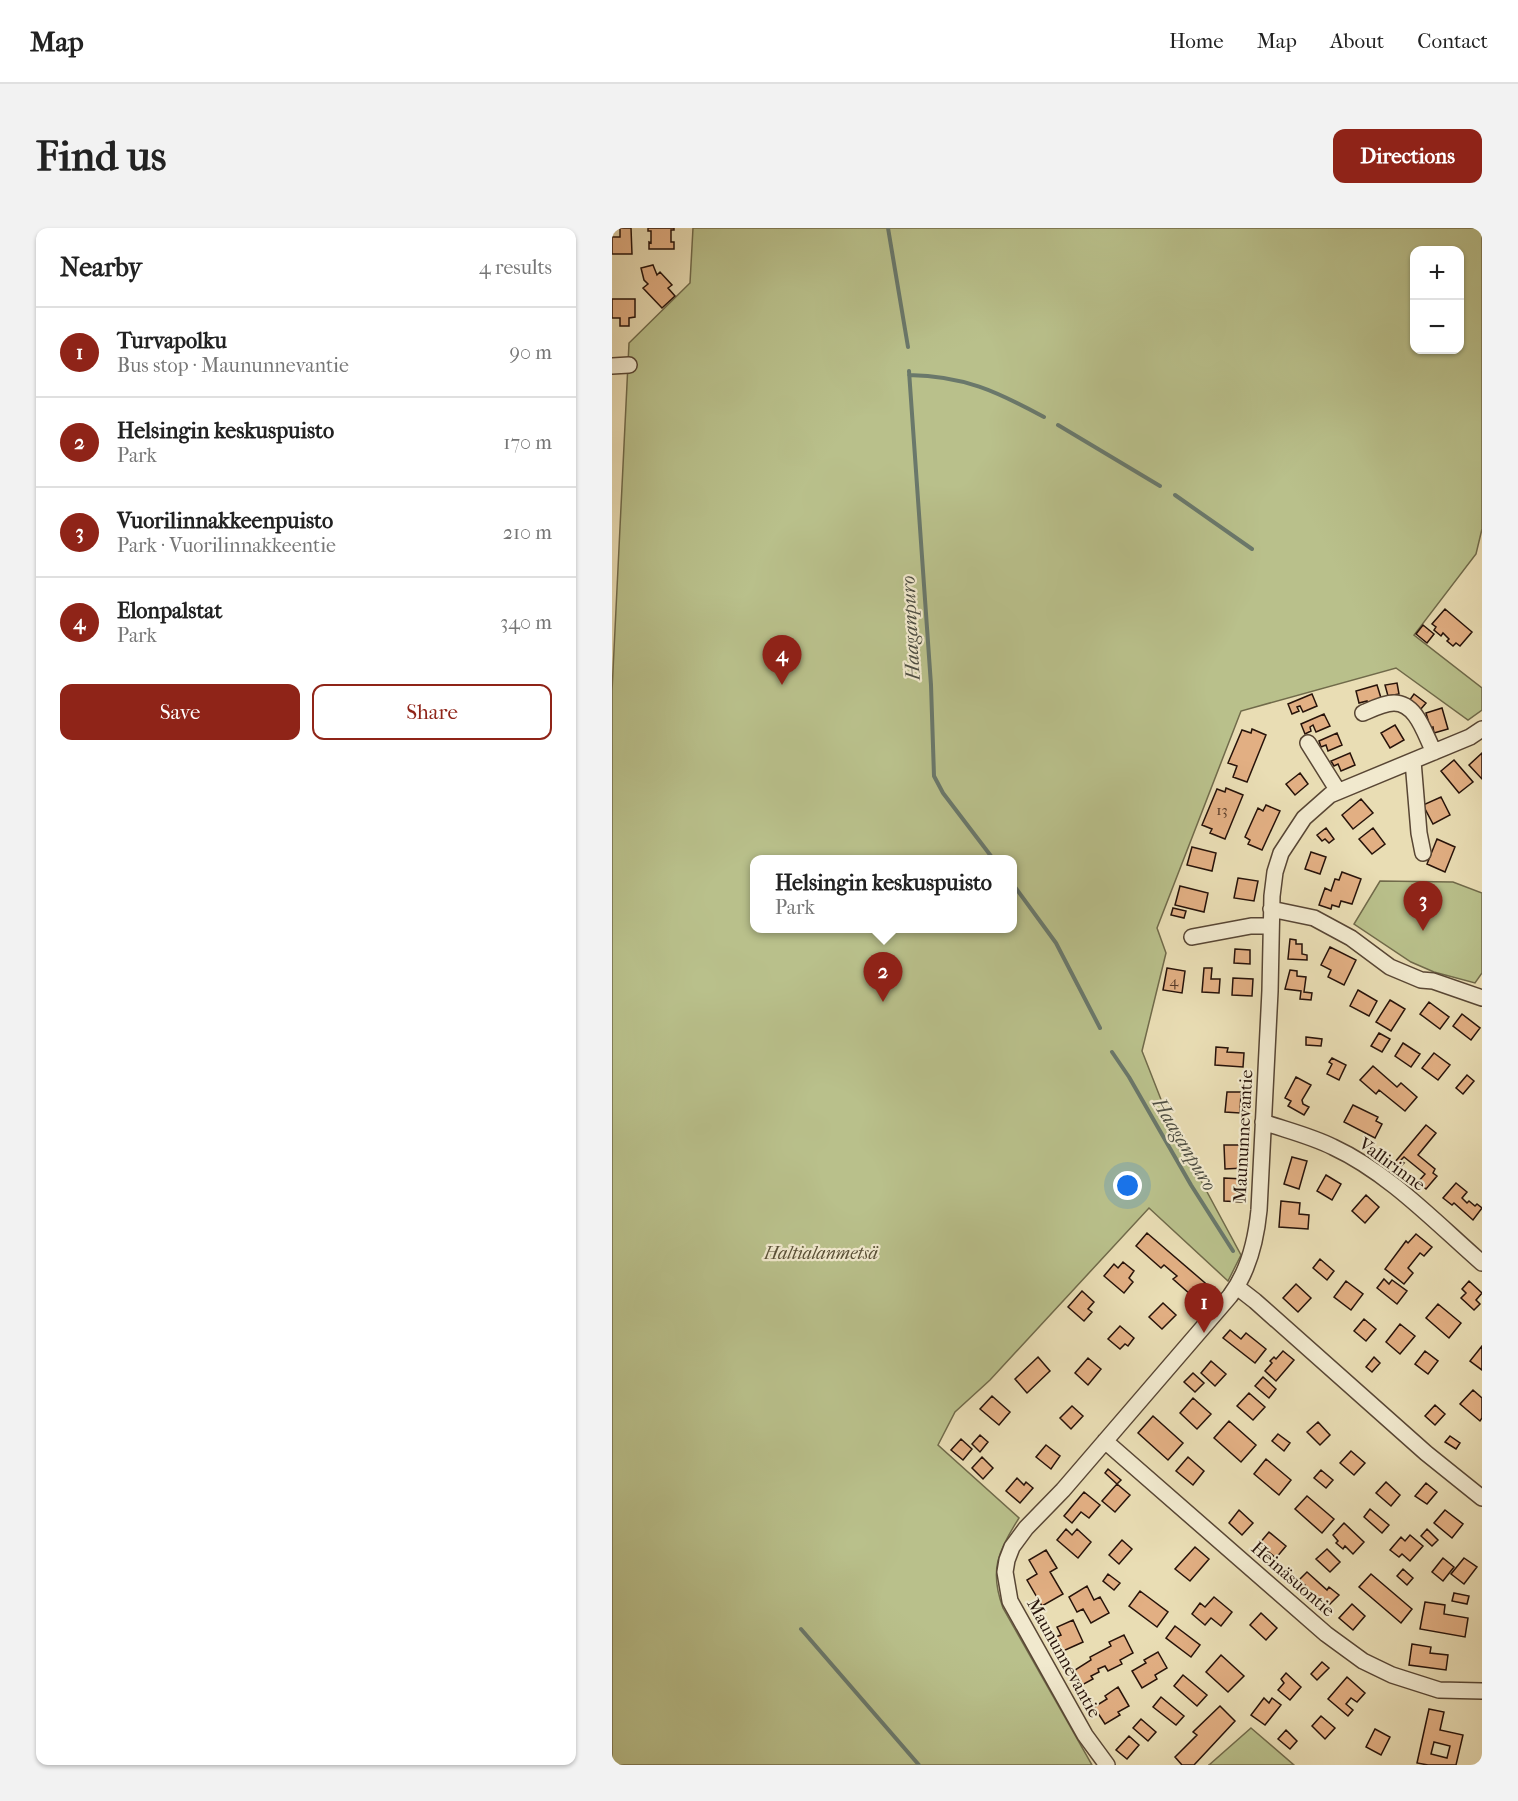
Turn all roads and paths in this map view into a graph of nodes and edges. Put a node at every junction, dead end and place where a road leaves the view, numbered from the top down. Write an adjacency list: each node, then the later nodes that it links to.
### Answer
1 (629, 365): 2 (street)
2 (612, 366)
3 (1363, 713): 6 (street)
4 (1482, 729): 6 (street, Maununnevantie)
5 (1308, 743): 8 (street)
6 (1434, 752): 7 (street, Maununnevantie)
7 (1413, 760): 8 (street, Maununnevantie); 9 (street)
8 (1338, 791): 10 (street, Maununnevantie)
9 (1423, 853)
10 (1271, 909): 11 (street, Maununnevantie); 13 (street)
11 (1271, 926): 12 (street); 14 (street, Maununnevantie)
12 (1192, 937)
13 (1482, 998)
14 (1263, 1122): 15 (street, Vallirinne); 16 (street, Maununnevantie)
15 (1482, 1263)
16 (1237, 1287): 17 (street, Maununnevantie); 18 (street)
17 (1105, 1441): 19 (street, Heinäsuontie); 20 (street, Maununnevantie)
18 (1482, 1498)
19 (1482, 1691)
20 (1107, 1765)

